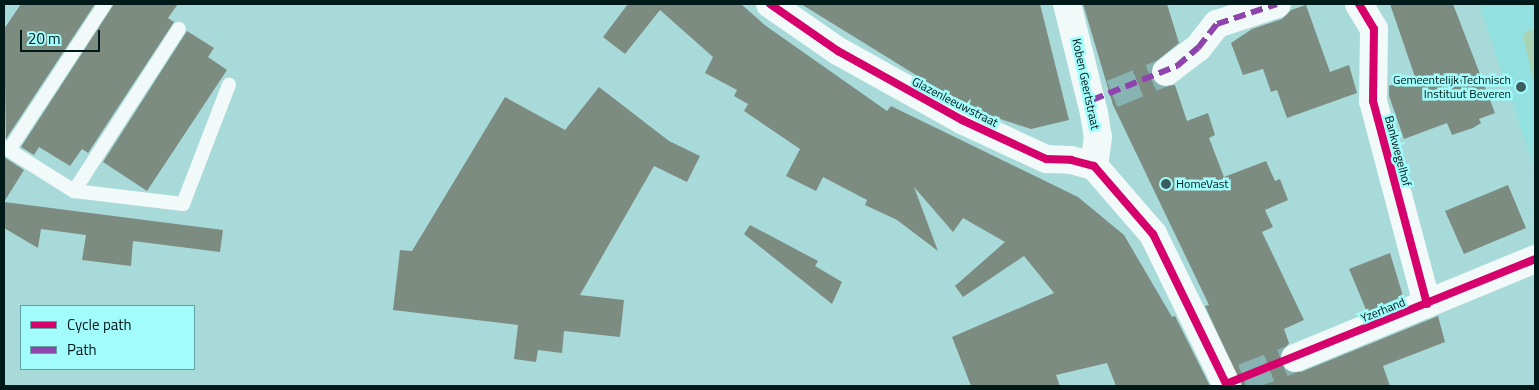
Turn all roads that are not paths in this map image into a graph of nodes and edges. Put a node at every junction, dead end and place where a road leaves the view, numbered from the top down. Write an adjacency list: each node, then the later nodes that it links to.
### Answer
1 (105, 4): 9 (lane)
2 (770, 4): 10 (street, Glazenleeuwstraat)
3 (1067, 4): 10 (street, Koben Geertstraat)
4 (1277, 4): 7 (street)
5 (1359, 4): 13 (street, Bankwegelhof)
6 (179, 29): 11 (lane)
7 (1166, 72)
8 (228, 85): 11 (lane)
9 (6, 148): 11 (lane)
10 (1094, 166): 15 (street)
11 (74, 191)
12 (1535, 258): 13 (street, Yzerhand)
13 (1427, 304): 14 (street, Yzerhand)
14 (1295, 358)
15 (1232, 383)

